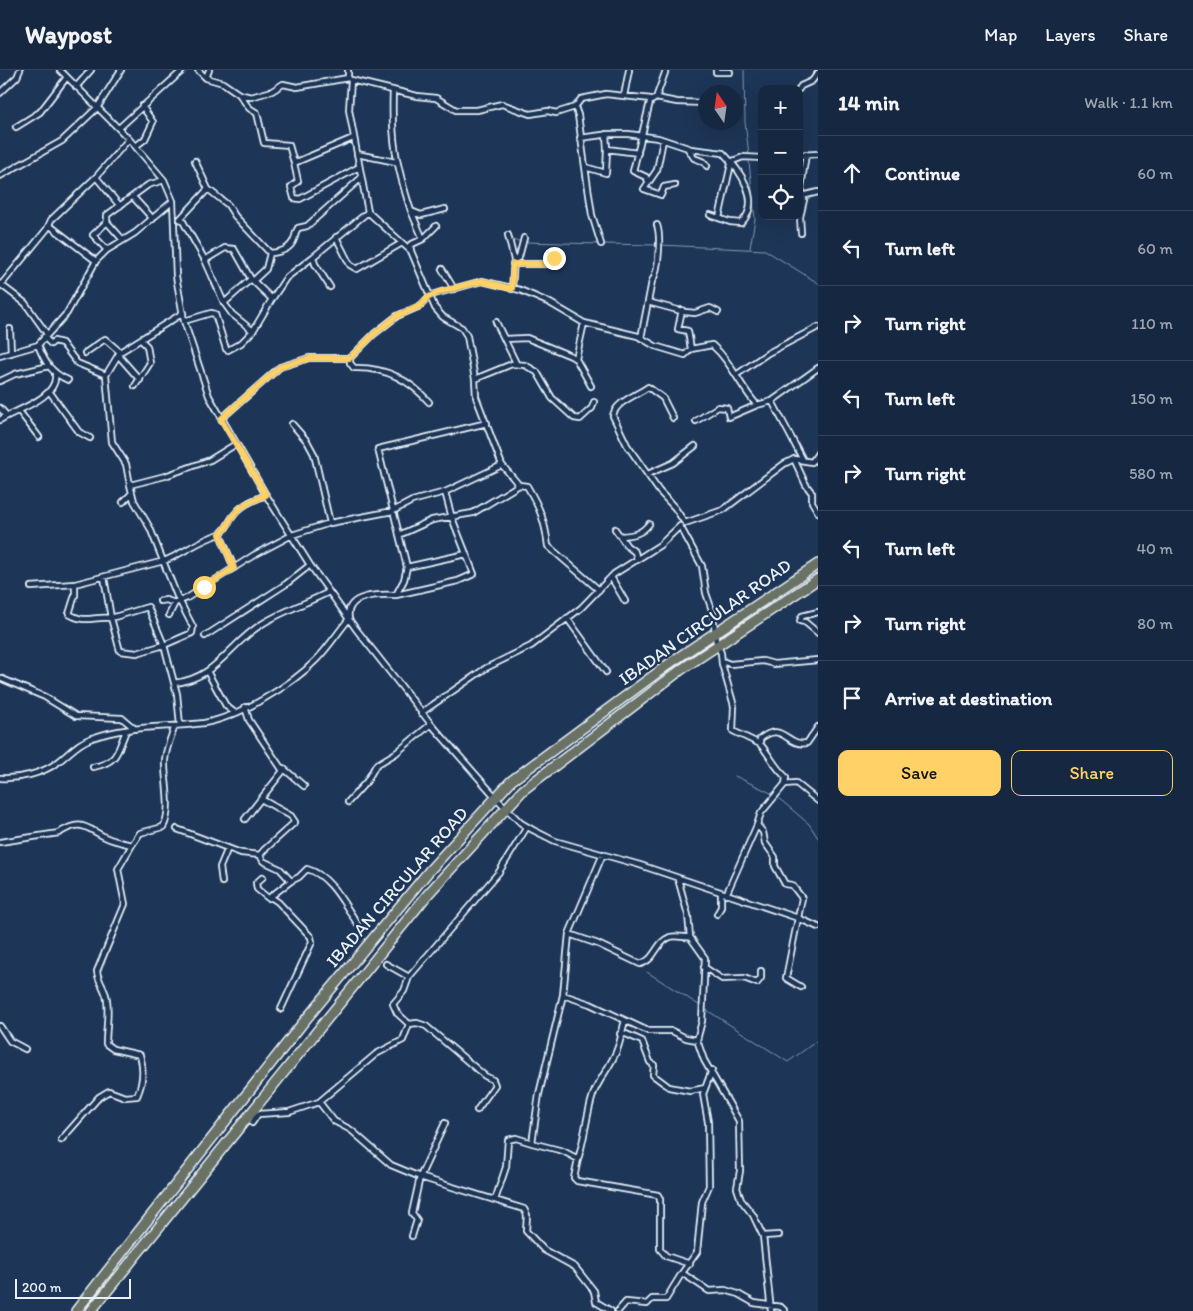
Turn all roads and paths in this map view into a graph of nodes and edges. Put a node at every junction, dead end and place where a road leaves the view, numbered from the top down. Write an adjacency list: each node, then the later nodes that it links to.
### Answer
1 (20, 70): 19 (street)
2 (91, 70): 17 (street)
3 (121, 70): 26 (street)
4 (183, 70): 24 (street)
5 (198, 70): 14 (street)
6 (209, 70): 14 (street)
7 (348, 70): 15 (street)
8 (629, 70): 21 (street)
9 (666, 70): 22 (street)
10 (716, 70): 11 (street)
11 (730, 72)
12 (64, 73): 17 (street); 27 (street)
13 (818, 73): 16 (street)
14 (206, 78): 20 (street)
15 (350, 79): 18 (street); 20 (street); 31 (street)
16 (803, 85)
17 (76, 87): 26 (street)
18 (393, 90): 25 (street); 46 (street)
19 (0, 93)
20 (238, 94): 45 (street)
21 (624, 96): 22 (street); 25 (street)
22 (653, 99): 23 (street); 30 (street)
23 (698, 103)
24 (142, 106): 28 (street); 35 (street)
25 (574, 107): 32 (street)
26 (97, 108): 28 (street); 51 (street)
27 (16, 126)
28 (119, 128): 33 (street)
29 (606, 134): 30 (street); 32 (street); 37 (street)
30 (642, 136): 34 (street); 38 (street)
31 (354, 138): 39 (street); 45 (street)
32 (580, 138): 49 (street)
33 (129, 139): 35 (street); 53 (street)
34 (663, 140): 36 (street); 56 (street)
35 (136, 146): 55 (street)
36 (687, 148): 47 (street); 48 (street)
37 (607, 149): 38 (street); 49 (street)
38 (638, 153): 56 (street)
39 (358, 154): 46 (street); 50 (street)
40 (803, 154): 41 (street)
41 (806, 154): 42 (street); 52 (street)
42 (818, 154)
43 (758, 158): 47 (street)
44 (195, 161): 58 (street)
45 (294, 162): 50 (street)
46 (396, 162): 65 (street)
47 (730, 162): 69 (street); 69 (street)
48 (707, 166)
49 (585, 167): 84 (street)
50 (359, 168): 54 (street)
51 (1, 175)
52 (803, 175)
53 (96, 177): 63 (street); 74 (street)
54 (360, 179): 66 (street); 87 (street)
55 (164, 180): 60 (street); 62 (street)
56 (648, 181): 57 (street)
57 (675, 185)
58 (208, 189): 68 (street); 87 (street)
59 (818, 192): 61 (street)
60 (133, 197): 63 (street); 70 (street)
61 (803, 198)
62 (173, 201): 70 (street); 73 (street)
63 (120, 206): 72 (street)
64 (445, 209): 65 (street)
65 (411, 211): 80 (street)
66 (368, 212): 79 (street); 83 (street)
67 (710, 215): 69 (street)
68 (181, 218): 73 (street); 90 (street)
69 (718, 218)
70 (153, 219): 82 (street)
71 (800, 220): 77 (street)
72 (107, 222): 82 (street); 85 (street)
73 (175, 222): 105 (street)
74 (49, 225): 91 (street); 95 (street)
75 (657, 225): 101 (street)
76 (436, 226): 80 (street)
77 (801, 233)
78 (508, 235): 92 (street)
79 (336, 237): 83 (street); 88 (street)
80 (422, 238): 86 (street)
81 (524, 238): 92 (street)
82 (123, 240): 85 (street)
83 (402, 243): 86 (street)
84 (601, 244)
85 (107, 250): 91 (street)
86 (411, 251): 99 (street)
87 (270, 253): 94 (street)
88 (313, 256): 96 (street); 100 (street)
89 (554, 258): 92 (street)
90 (205, 260): 94 (street); 102 (street)
91 (96, 261): 112 (street)
92 (513, 262): 98 (street)
93 (442, 269): 97 (street)
94 (252, 280): 100 (street); 102 (street)
95 (0, 285): 112 (street)
96 (330, 287)
97 (454, 289): 98 (street); 99 (street)
98 (512, 289): 108 (street)
99 (431, 296): 122 (street); 130 (street)
100 (272, 299): 111 (street)
101 (648, 302): 103 (street); 113 (street)
102 (224, 303): 111 (street)
103 (682, 310): 104 (street); 117 (street)
104 (718, 312)
105 (183, 314): 106 (street); 115 (street)
106 (184, 321): 111 (street); 145 (street)
107 (496, 322): 114 (street)
108 (584, 322): 113 (street); 123 (street)
109 (818, 327): 129 (street)
110 (10, 329): 118 (street)
111 (253, 331)
112 (45, 336): 116 (street); 128 (street)
113 (641, 338): 117 (street)
114 (505, 339): 123 (street); 124 (street)
115 (142, 340): 120 (street); 132 (street)
116 (38, 344): 118 (street); 125 (street)
117 (691, 348): 129 (street)
118 (11, 352): 121 (street)
119 (85, 353): 120 (street)
120 (119, 354): 128 (street); 132 (street)
121 (0, 356)
122 (350, 358): 138 (street); 145 (street)
123 (576, 359): 135 (street)
124 (516, 363): 130 (street); 139 (street)
125 (48, 366): 127 (street); 133 (street)
126 (818, 368): 137 (street)
127 (55, 374): 131 (street); 136 (street)
128 (106, 375): 159 (street)
129 (736, 375): 140 (street)
130 (475, 379): 148 (street)
131 (68, 380)
132 (140, 380): 134 (street)
133 (0, 381)
134 (135, 386)
135 (591, 386)
136 (49, 391): 142 (street); 151 (street)
137 (772, 400): 140 (street); 156 (street)
138 (429, 402)
139 (594, 402)
140 (757, 405): 147 (street)
141 (0, 408): 143 (street)
142 (19, 411): 143 (street); 150 (street)
143 (7, 416): 146 (street)
144 (674, 418): 158 (street)
145 (221, 419): 152 (street)
146 (0, 420)
147 (696, 420)
148 (487, 423): 157 (street); 165 (street)
149 (292, 424): 168 (street)
150 (39, 436)
151 (90, 438)
152 (236, 444): 159 (street); 163 (street)
153 (695, 446): 158 (street)
154 (818, 453): 156 (street)
155 (794, 459): 156 (street); 166 (street); 170 (street)
156 (802, 460)
157 (502, 465): 160 (street); 161 (street)
158 (648, 474): 170 (street)
159 (130, 485): 162 (street)
160 (520, 485): 167 (street); 188 (street)
161 (445, 492): 165 (street); 167 (street)
162 (131, 494): 164 (street); 178 (street)
163 (266, 495): 172 (street); 173 (street)
164 (123, 502)
165 (392, 511): 168 (street); 174 (street)
166 (818, 512)
167 (452, 518): 174 (street); 176 (street)
168 (330, 523): 173 (street)
169 (649, 524): 175 (street)
170 (681, 524): 177 (street); 204 (street)
171 (615, 529): 175 (street)
172 (220, 534): 178 (street); 182 (street)
173 (292, 535): 180 (street); 182 (street)
174 (399, 535): 181 (street)
175 (621, 536): 177 (street)
176 (466, 554): 181 (street); 190 (street)
177 (637, 560): 184 (street)
178 (164, 561): 183 (street); 192 (street)
179 (818, 564): 276 (highway, IBADAN CIRCULAR ROAD)
180 (310, 565): 189 (street); 201 (street)
181 (406, 567): 190 (street)
182 (234, 568): 192 (street)
183 (104, 577): 186 (street); 197 (street)
184 (611, 577): 188 (street); 193 (street)
185 (818, 579): 277 (highway, IBADAN CIRCULAR ROAD)
186 (75, 584): 187 (street); 197 (street)
187 (32, 587)
188 (599, 590): 198 (street)
189 (329, 592): 199 (street); 206 (street)
190 (396, 595): 199 (street)
191 (160, 601): 194 (street)
192 (180, 601): 194 (street); 202 (street)
193 (625, 601)
194 (175, 603): 196 (street)
195 (818, 612): 200 (street)
196 (169, 614)
197 (111, 618): 202 (street); 202 (street)
198 (567, 618): 205 (street); 210 (street)
199 (349, 619): 209 (street); 210 (street)
200 (818, 633)
201 (205, 636)
202 (164, 646): 208 (street)
203 (818, 660): 204 (street)
204 (722, 661): 216 (street)
205 (606, 672)
206 (208, 673): 208 (street); 211 (street)
207 (0, 678): 215 (street)
208 (174, 683): 213 (street)
209 (245, 707): 211 (street); 218 (street)
210 (421, 712): 212 (street)
211 (235, 713): 213 (street)
212 (431, 724): 224 (street); 227 (street)
213 (178, 725): 215 (street); 230 (street)
214 (818, 726): 216 (street)
215 (134, 728): 217 (street); 219 (street)
216 (760, 744): 220 (street)
217 (93, 767)
218 (282, 767): 221 (street); 222 (street)
219 (0, 778)
220 (785, 784): 223 (street); 226 (street)
221 (304, 786)
222 (261, 798): 225 (street); 233 (street)
223 (818, 801)
224 (348, 802)
225 (245, 819)
226 (757, 826): 238 (street); 241 (street)
227 (527, 827): 232 (street); 249 (street)
228 (177, 829): 231 (street)
229 (0, 842): 230 (street)
230 (132, 845): 265 (street)
231 (228, 848): 233 (street); 237 (street)
232 (603, 854): 235 (street); 244 (street)
233 (260, 855): 236 (street)
234 (263, 877): 239 (street)
235 (678, 879): 238 (street); 245 (street)
236 (291, 881): 239 (street); 242 (street)
237 (222, 882)
238 (723, 894): 240 (street); 241 (street)
239 (268, 898): 252 (street)
240 (718, 914)
241 (798, 918): 243 (street); 250 (street)
242 (357, 923)
243 (818, 927)
244 (569, 934): 245 (street); 251 (street)
245 (690, 937): 247 (street)
246 (386, 964): 249 (street)
247 (704, 967): 248 (street); 257 (street)
248 (762, 971)
249 (409, 977): 254 (street)
250 (801, 987)
251 (563, 995): 253 (street); 266 (street)
252 (281, 1009)
253 (625, 1022): 256 (street); 257 (street)
254 (409, 1024): 261 (street); 262 (street)
255 (0, 1026): 258 (street)
256 (620, 1034): 260 (street); 267 (street)
257 (697, 1040): 259 (street)
258 (25, 1048)
259 (712, 1070): 260 (street); 272 (street)
260 (705, 1088): 273 (street)
261 (319, 1102): 263 (street); 268 (street)
262 (477, 1110)
263 (252, 1123)
264 (445, 1123): 268 (street)
265 (61, 1140)
266 (532, 1143): 267 (street); 269 (street)
267 (578, 1159): 273 (street)
268 (420, 1177): 269 (street); 271 (street)
269 (495, 1200): 278 (street)
270 (779, 1235): 272 (street)
271 (412, 1236)
272 (763, 1236): 275 (street)
273 (690, 1264): 274 (street)
274 (682, 1273): 275 (street); 279 (street)
275 (771, 1309): 280 (street)
276 (76, 1311)
277 (91, 1311)
278 (611, 1311)
279 (618, 1311)
280 (785, 1311)

